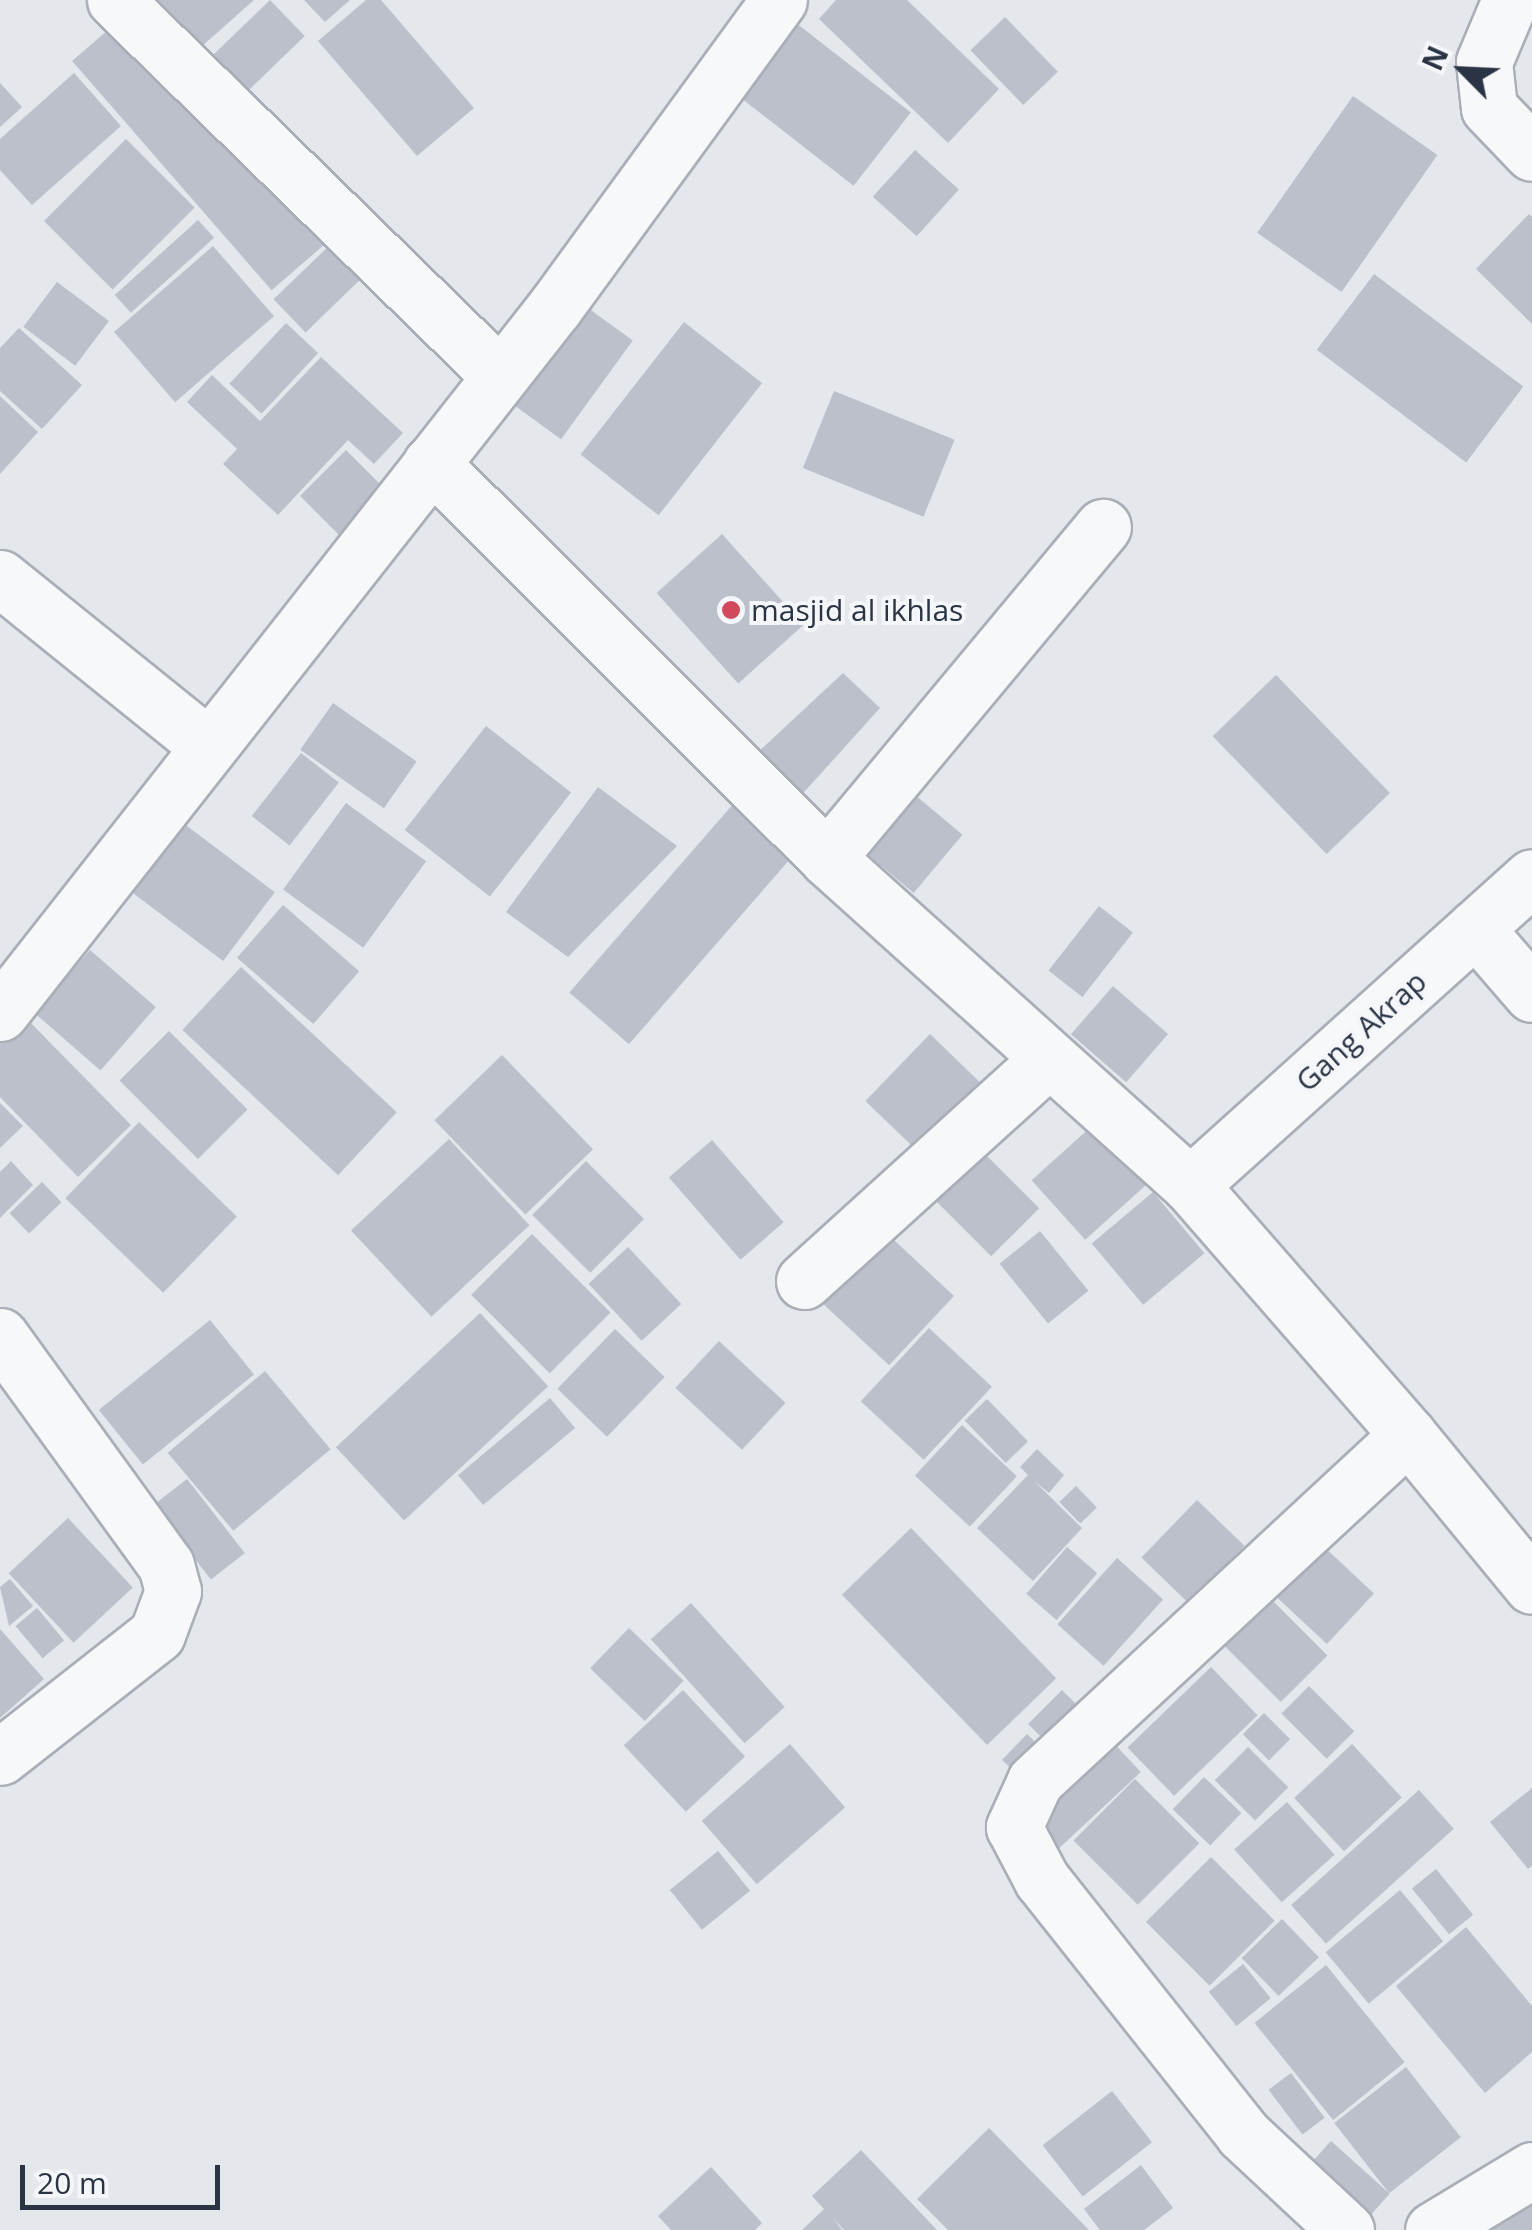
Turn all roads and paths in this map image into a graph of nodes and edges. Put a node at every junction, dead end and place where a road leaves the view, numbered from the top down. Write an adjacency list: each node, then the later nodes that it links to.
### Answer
1 (114, 0): 5 (street)
2 (779, 0): 5 (street)
3 (1510, 0): 4 (street)
4 (1532, 153)
5 (500, 376): 6 (street)
6 (431, 463): 9 (street); 10 (street)
7 (1103, 527): 10 (street)
8 (0, 578): 9 (street)
9 (207, 745): 14 (street)
10 (827, 858): 15 (street)
11 (1532, 877): 12 (street, Gang Akrap)
12 (1476, 928): 13 (street); 16 (street, Gang Akrap)
13 (1532, 994)
14 (0, 1013)
15 (1048, 1059): 16 (street); 17 (street)
16 (1190, 1185): 19 (street)
17 (804, 1281)
18 (0, 1336): 21 (street)
19 (1408, 1435): 20 (street); 23 (street)
20 (1532, 1586)
21 (0, 1756)
22 (1532, 2170): 24 (street)
23 (1346, 2230)
24 (1432, 2230)

